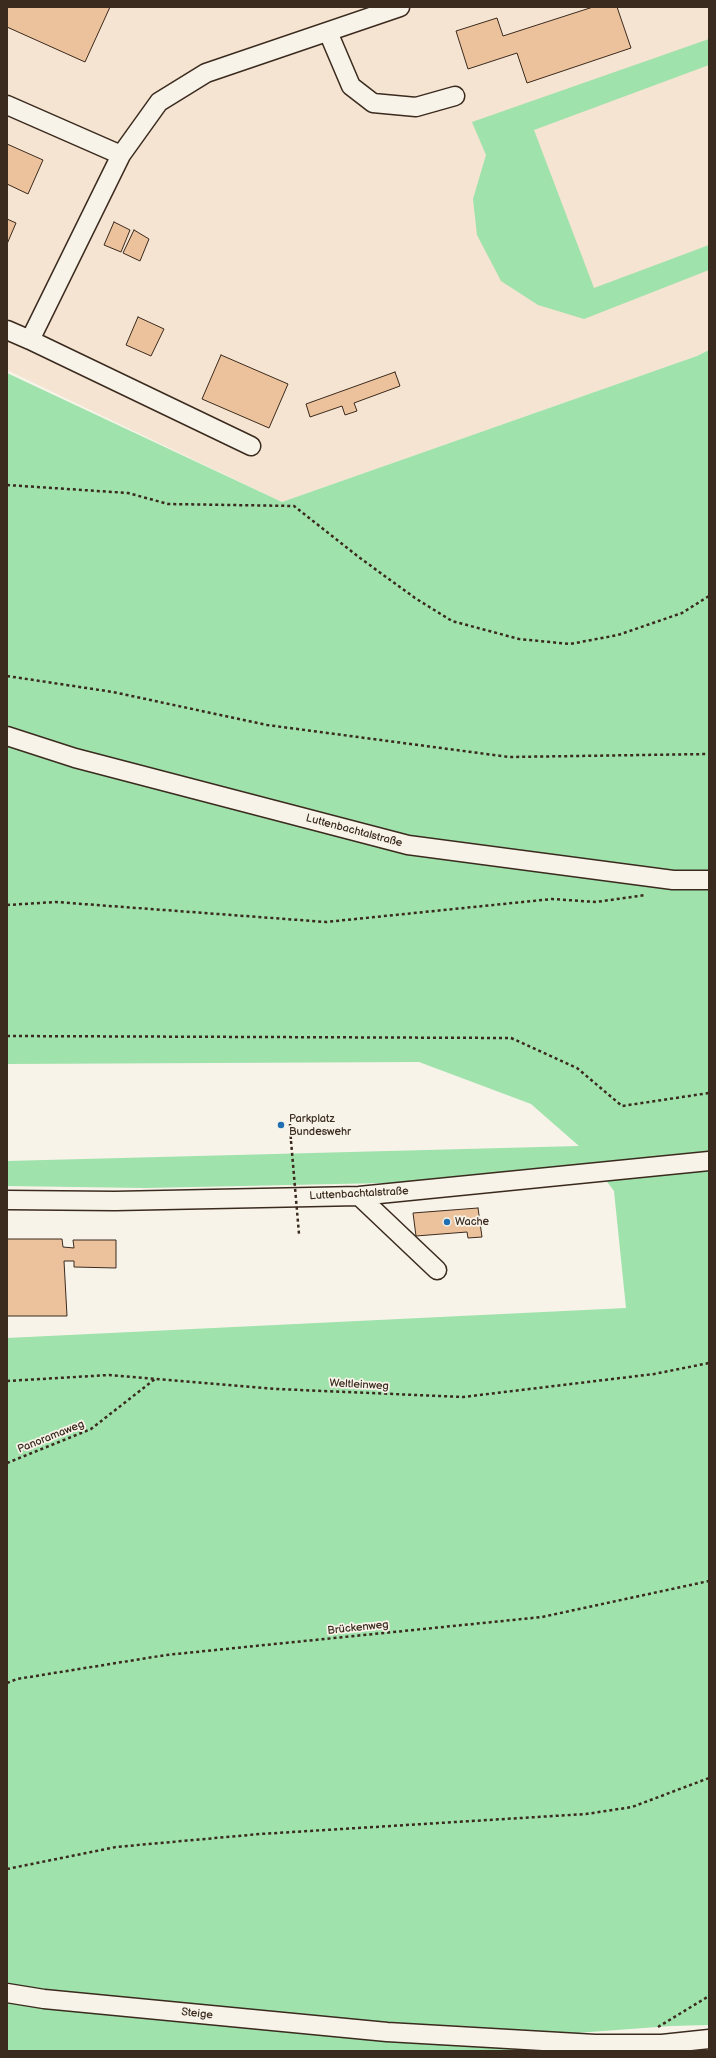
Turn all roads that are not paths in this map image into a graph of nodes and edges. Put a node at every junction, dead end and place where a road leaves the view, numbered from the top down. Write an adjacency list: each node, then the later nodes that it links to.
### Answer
1 (400, 7): 2 (street)
2 (328, 32): 3 (street); 5 (street)
3 (455, 96)
4 (7, 105): 5 (street)
5 (121, 155): 7 (street)
6 (7, 330): 7 (street)
7 (30, 340): 8 (street)
8 (251, 446)
9 (7, 736): 10 (street, Luttenbachtalstraße)
10 (709, 880)
11 (709, 1161): 12 (street, Luttenbachtalstraße)
12 (359, 1196): 13 (street, Luttenbachtalstraße); 14 (street)
13 (7, 1200)
14 (437, 1270)
15 (7, 1994): 16 (street, Steige)
16 (709, 2039)

